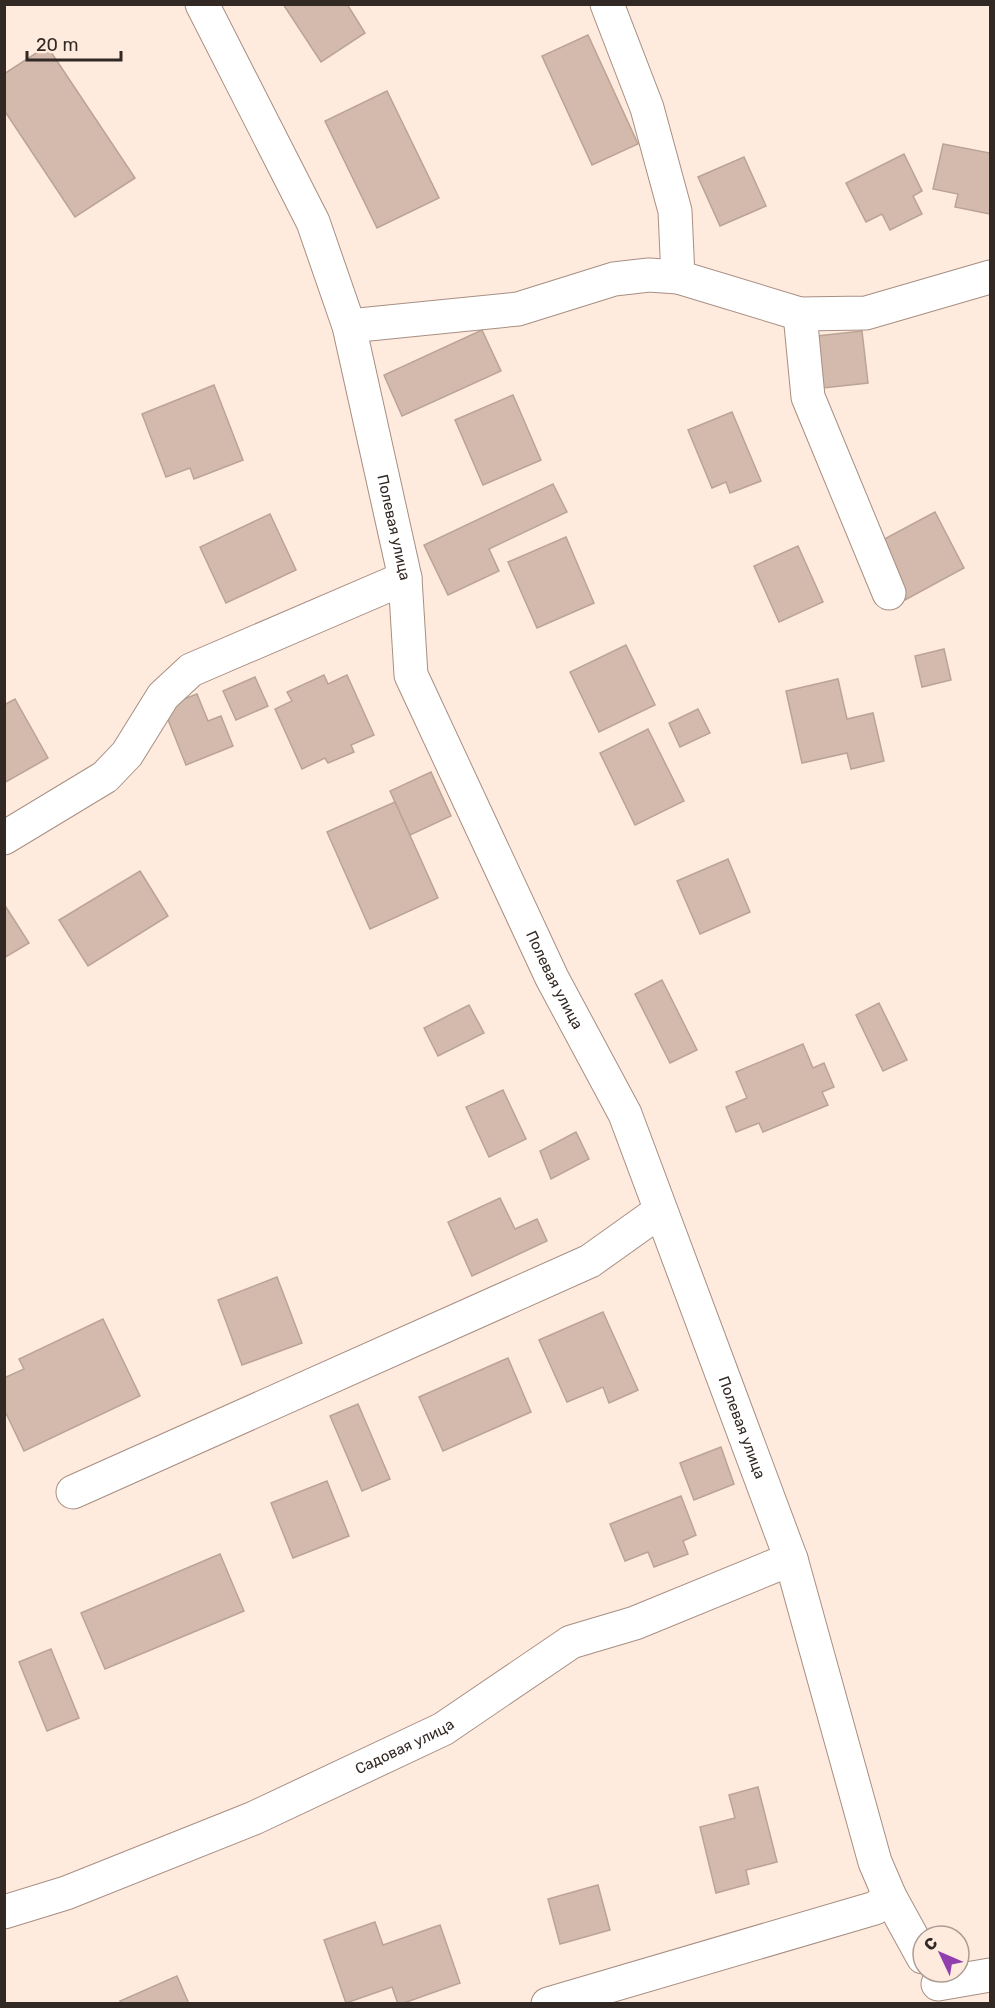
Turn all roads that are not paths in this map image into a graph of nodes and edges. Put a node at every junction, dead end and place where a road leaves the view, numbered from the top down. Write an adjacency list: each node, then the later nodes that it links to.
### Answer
1 (202, 4): 6 (street, Полевая улица)
2 (607, 4): 3 (street)
3 (678, 277): 5 (street); 6 (street)
4 (990, 277): 5 (street)
5 (800, 314): 8 (street)
6 (350, 326): 7 (street, Полевая улица)
7 (405, 578): 9 (street); 10 (street, Полевая улица)
8 (889, 592)
9 (4, 838)
10 (660, 1210): 11 (street); 12 (street, Полевая улица)
11 (73, 1492)
12 (790, 1558): 13 (street, Полевая улица); 14 (street, Садовая улица)
13 (890, 1897): 15 (street, Полевая улица); 18 (street)
14 (4, 1912)
15 (911, 1936)
16 (990, 1975): 17 (street)
17 (971, 1976)
18 (548, 2004)

